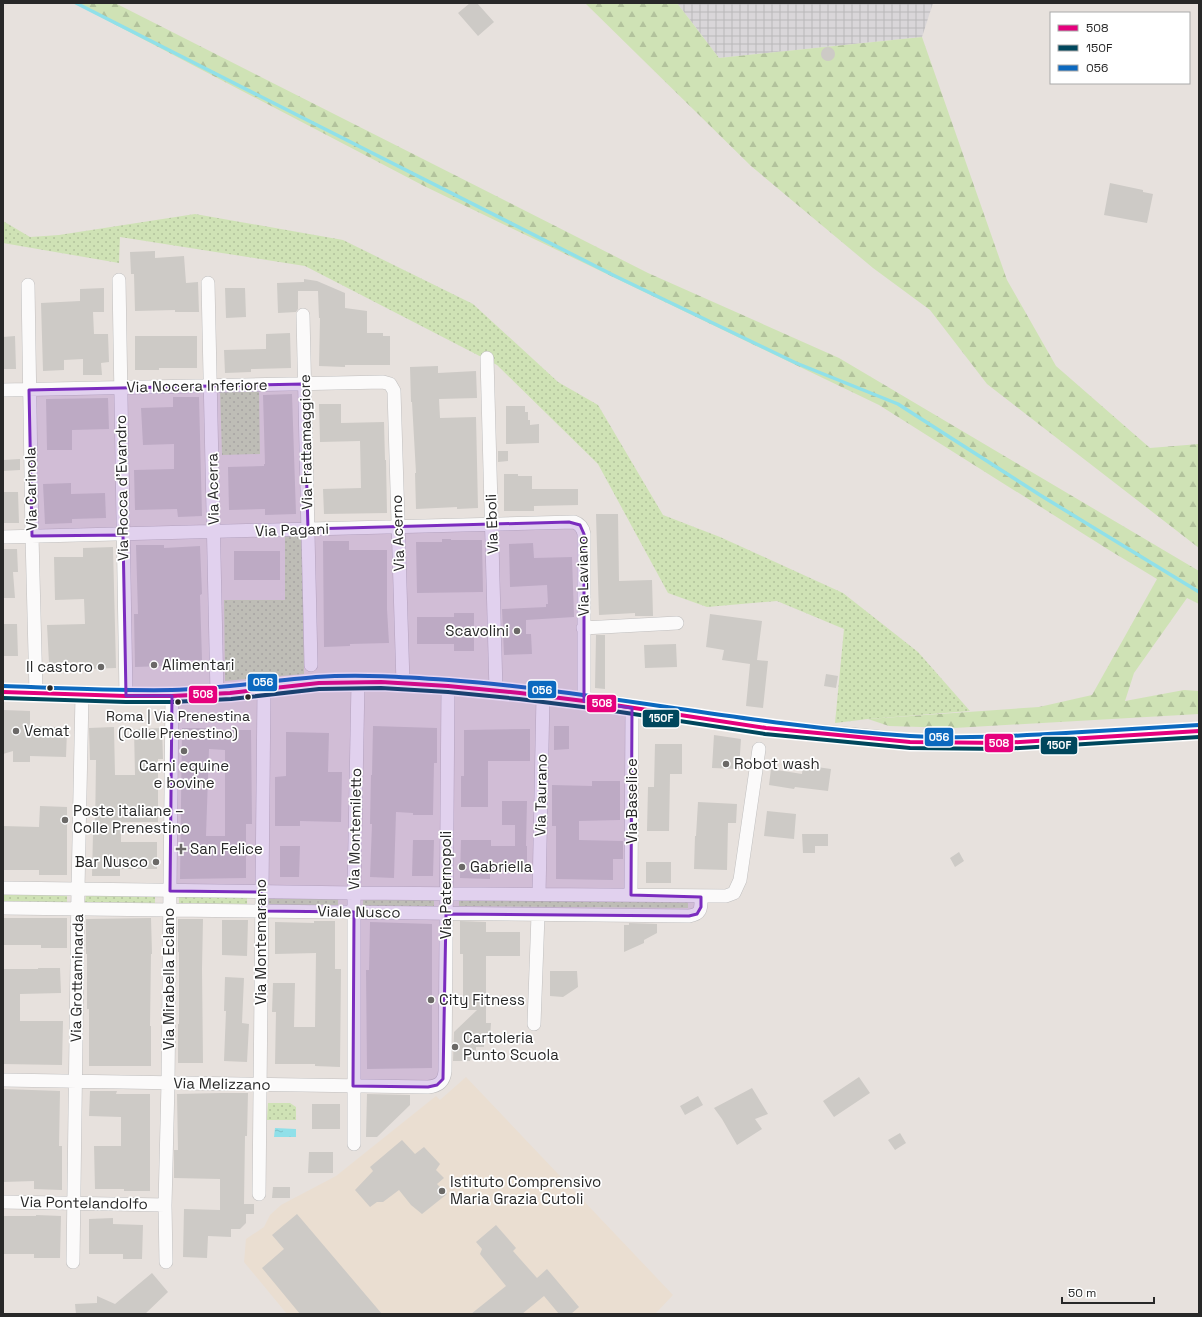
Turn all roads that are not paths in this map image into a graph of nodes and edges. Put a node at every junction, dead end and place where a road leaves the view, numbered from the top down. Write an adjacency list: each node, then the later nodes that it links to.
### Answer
1 (119, 280): 9 (street, Via Rocca d'Evandro)
2 (208, 283): 8 (street, Via Acerra)
3 (28, 285): 11 (street, Via Carinola)
4 (303, 315): 6 (street, Via Frattamaggiore)
5 (487, 358): 12 (street, Via Eboli)
6 (304, 384): 7 (street, Via Nocera Inferiore); 8 (street, Via Nocera Inferiore); 15 (street, Via Frattamaggiore)
7 (390, 384): 14 (street, Via Acerno)
8 (210, 386): 9 (street, Via Nocera Inferiore); 16 (street, Via Acerra)
9 (121, 388): 11 (street, Via Nocera Inferiore); 17 (street, Via Rocca d'Evandro)
10 (3, 390): 11 (street, Via Nocera Inferiore)
11 (29, 390): 18 (street, Via Carinola)
12 (492, 525): 13 (street, Via Pagani); 14 (street, Via Pagani); 27 (street, Via Eboli)
13 (580, 525): 21 (street, Via Laviano)
14 (398, 528): 15 (street, Via Pagani); 24 (street, Via Acerno)
15 (308, 530): 16 (street, Via Pagani); 22 (street, Via Frattamaggiore)
16 (214, 532): 17 (street, Via Pagani); 30 (street, Via Acerra)
17 (123, 534): 18 (street, Via Pagani); 32 (street, Via Rocca d'Evandro)
18 (32, 536): 19 (street, Via Pagani); 29 (street, Via Carinola)
19 (3, 537)
20 (677, 623): 21 (street, Via Laviano)
21 (583, 628): 35 (street, Via Laviano)
22 (311, 665)
23 (358, 682): 24 (main road); 26 (main road); 43 (street, Via Montemiletto)
24 (403, 683): 25 (main road)
25 (448, 686): 27 (main road); 44 (street, Via Paternopoli)
26 (264, 689): 30 (main road); 42 (street, Via Montemarano)
27 (496, 690): 34 (main road)
28 (3, 692): 29 (main road)
29 (36, 693): 31 (main road)
30 (217, 694): 33 (main road)
31 (82, 695): 32 (main road); 40 (street, Via Grottaminarda)
32 (126, 696): 33 (main road)
33 (172, 696): 41 (street, Via Mirabella Eclano)
34 (543, 696): 35 (main road); 45 (street, Via Taurano)
35 (584, 701): 36 (main road)
36 (632, 708): 37 (main road); 46 (street, Via Baselice)
37 (1199, 731)
38 (759, 749): 47 (street, Viale Nusco)
39 (3, 888): 40 (street, Viale Nusco)
40 (78, 889): 41 (street, Viale Nusco); 49 (street, Via Grottaminarda)
41 (170, 891): 42 (street, Viale Nusco); 50 (street, Via Mirabella Eclano)
42 (261, 892): 43 (street, Viale Nusco); 51 (street, Via Montemarano)
43 (354, 893): 44 (street, Viale Nusco); 52 (street, Via Montemiletto)
44 (446, 894): 45 (street, Viale Nusco); 53 (street, Via Paternopoli)
45 (538, 894): 46 (street, Viale Nusco)
46 (631, 895): 47 (street, Viale Nusco)
47 (701, 897): 54 (street, Viale Nusco)
48 (3, 908): 49 (street, Viale Nusco)
49 (78, 909): 50 (street, Viale Nusco); 57 (street, Via Grottaminarda)
50 (170, 911): 51 (street, Viale Nusco); 58 (street, Via Mirabella Eclano)
51 (261, 911): 52 (street, Viale Nusco); 60 (street, Via Montemarano)
52 (354, 912): 53 (street, Viale Nusco); 61 (street, Via Montemiletto)
53 (446, 914): 54 (street, Viale Nusco); 59 (street, Via Paternopoli)
54 (538, 915): 55 (street)
55 (534, 1024)
56 (3, 1080): 57 (street, Via Melizzano)
57 (75, 1081): 58 (street, Via Melizzano); 65 (street, Via Grottaminarda)
58 (168, 1082): 60 (street, Via Melizzano); 66 (street, Via Mirabella Eclano)
59 (441, 1083): 61 (street, Via Melizzano)
60 (261, 1084): 61 (street, Via Melizzano); 63 (street, Via Montemarano)
61 (353, 1086): 62 (street, Via Montemiletto)
62 (354, 1144)
63 (259, 1194)
64 (3, 1202): 65 (street, Via Pontelandolfo)
65 (73, 1203): 66 (street, Via Pontelandolfo); 67 (street, Via Grottaminarda)
66 (165, 1205): 68 (street, Via Mirabella Eclano)
67 (73, 1262)
68 (166, 1262)

